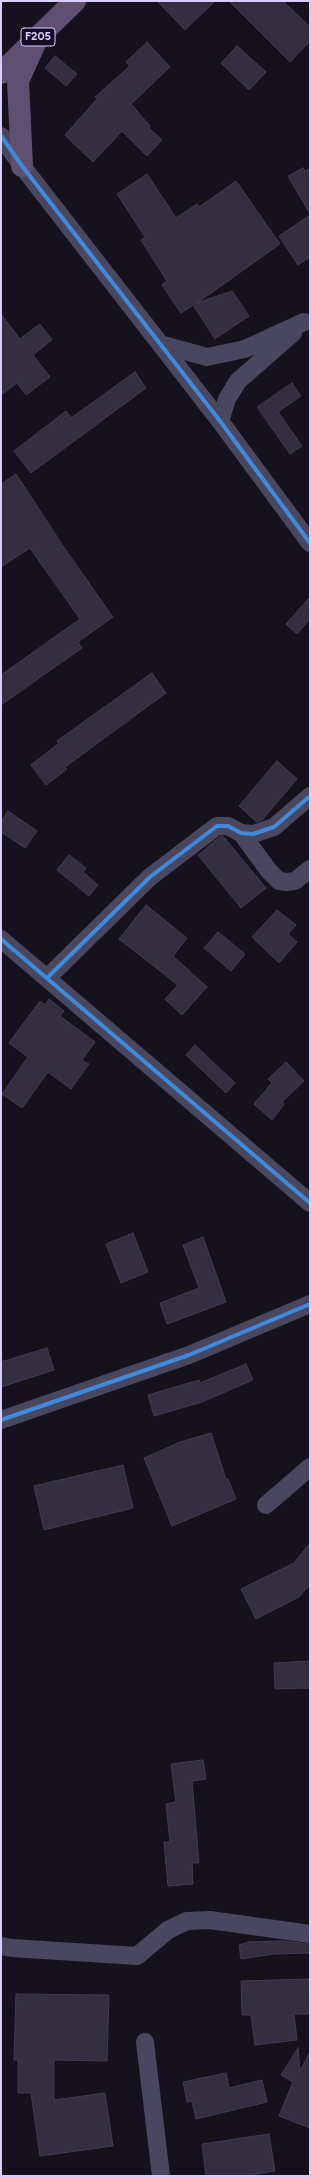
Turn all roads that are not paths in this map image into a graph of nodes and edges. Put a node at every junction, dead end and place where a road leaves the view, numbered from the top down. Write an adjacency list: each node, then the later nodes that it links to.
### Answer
1 (75, 1): 2 (main road, F205)
2 (37, 39): 3 (main road, F205); 5 (main road)
3 (1, 73)
4 (1, 136): 5 (street)
5 (22, 166): 7 (street)
6 (307, 320): 7 (street); 8 (street)
7 (162, 345): 8 (street)
8 (220, 421): 9 (street)
9 (310, 543)
10 (310, 796): 11 (street)
11 (241, 833): 12 (street); 14 (street)
12 (310, 868)
13 (1, 939): 14 (street)
14 (46, 978): 15 (street)
15 (310, 1203)
16 (310, 1304): 17 (street)
17 (1, 1420)
18 (310, 1467): 19 (street)
19 (266, 1505)
20 (310, 1934): 21 (street)
21 (1, 1946)
22 (145, 2042): 23 (street)
23 (161, 2176)

